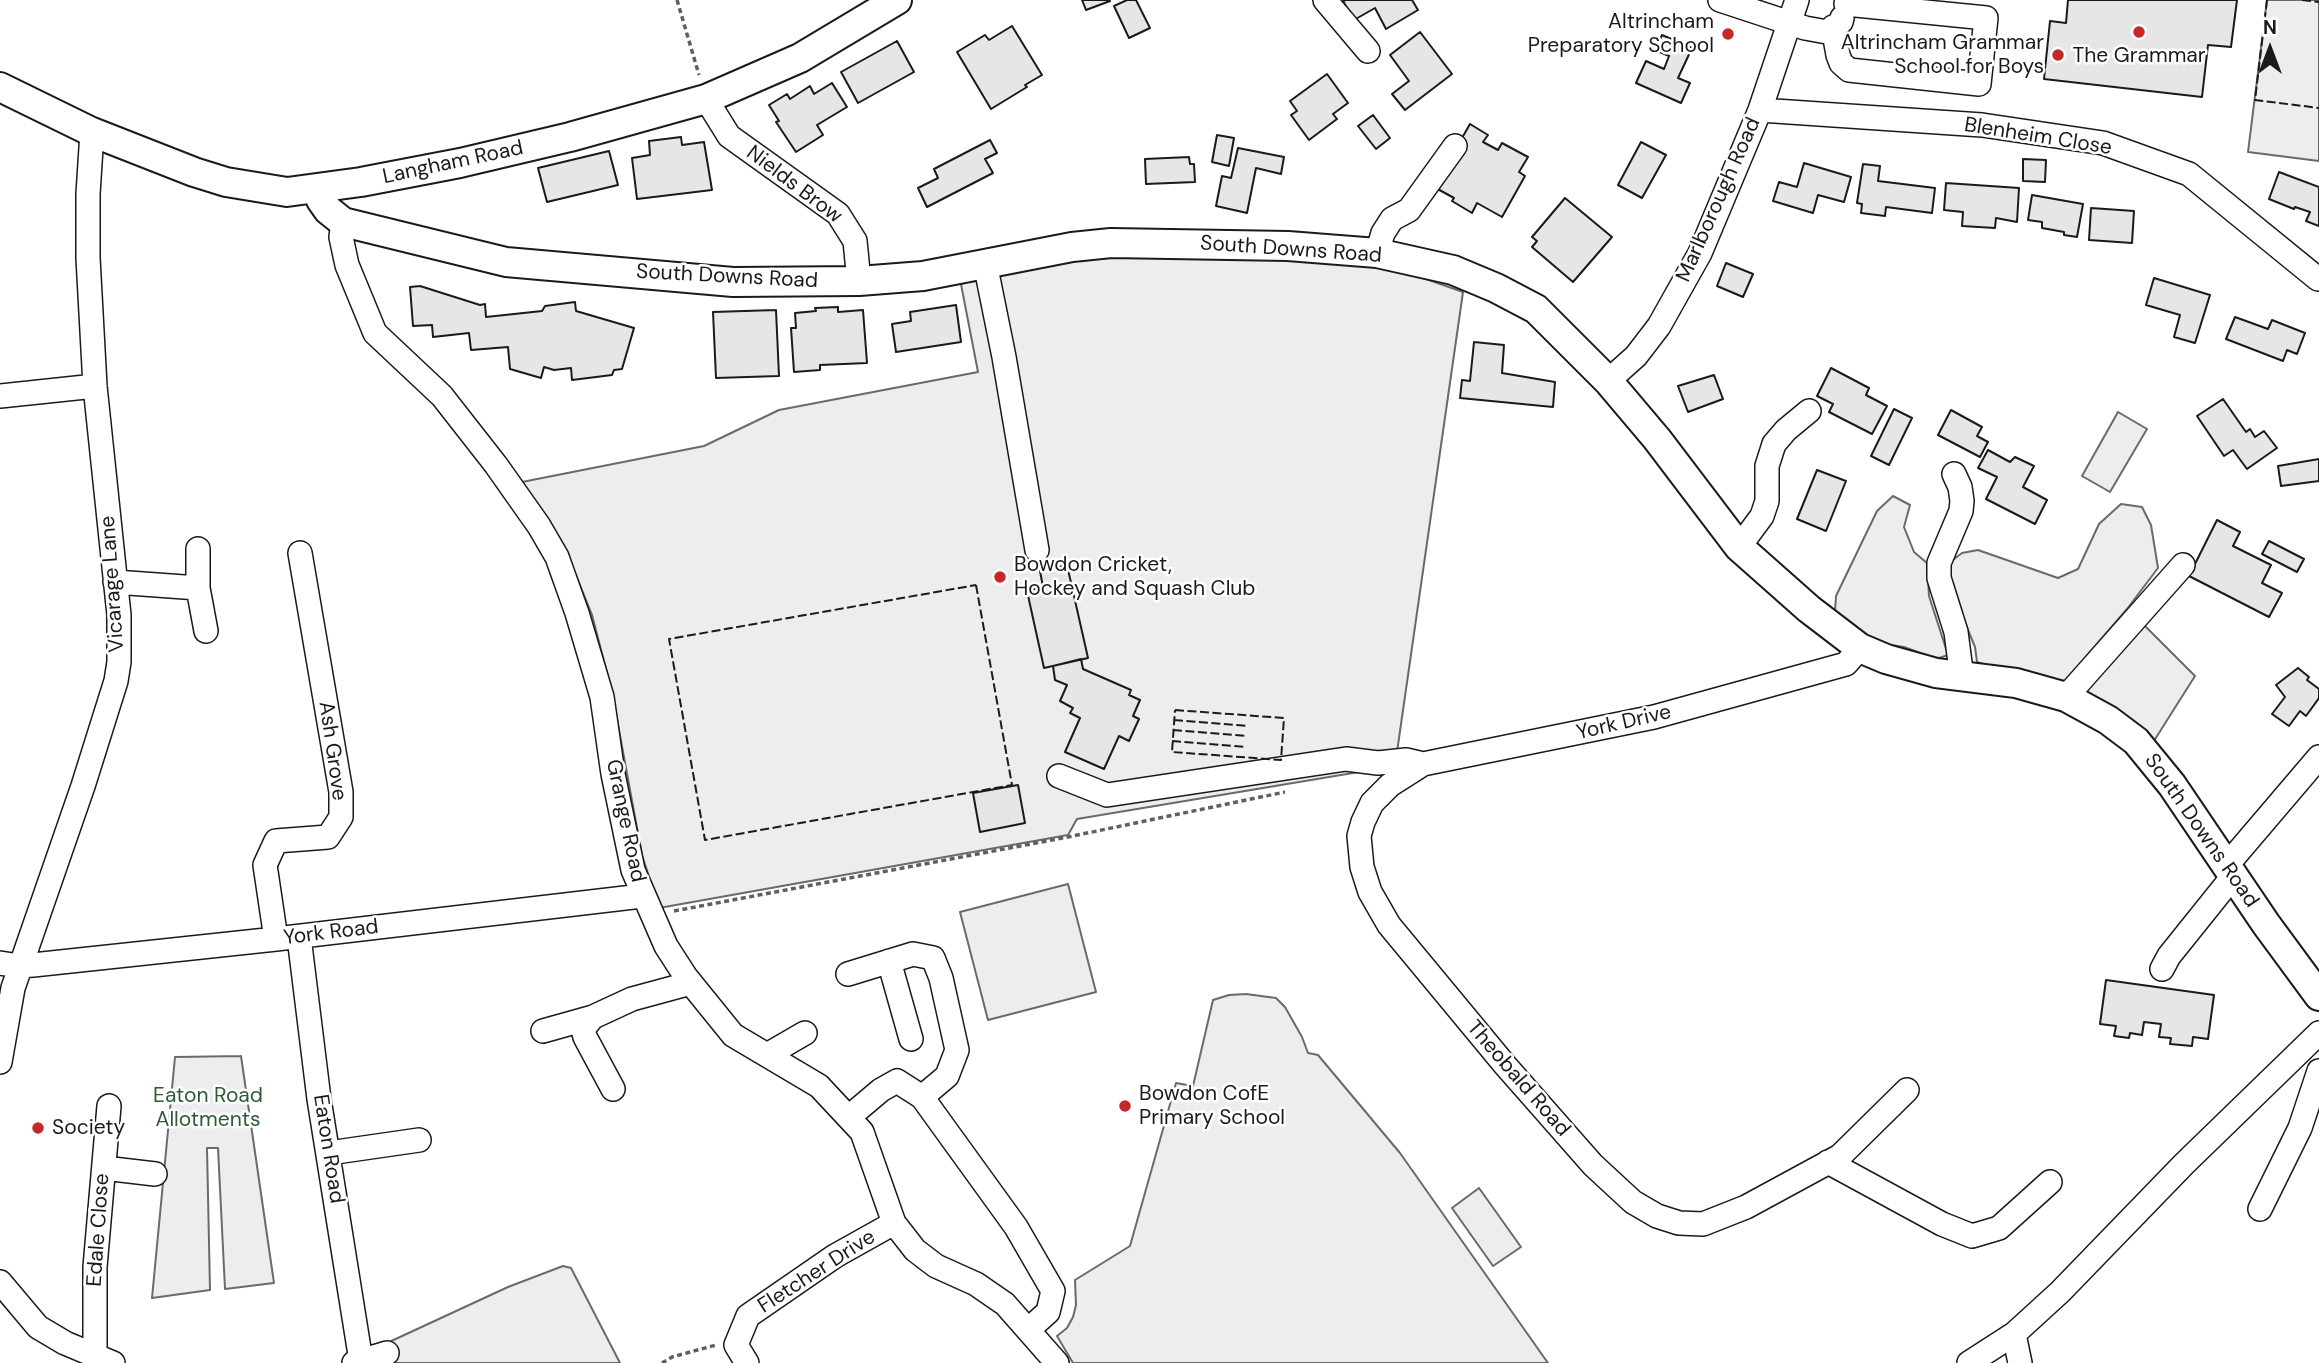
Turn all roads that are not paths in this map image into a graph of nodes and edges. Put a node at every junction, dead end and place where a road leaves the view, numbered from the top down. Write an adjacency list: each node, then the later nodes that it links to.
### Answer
1 (897, 0): 10 (main road, Langham Road)
2 (1325, 0): 8 (street)
3 (1720, 0): 6 (street)
4 (1797, 0): 6 (street, Marlborough Road)
5 (1847, 2): 7 (street); 7 (street)
6 (1789, 23): 7 (street); 11 (street, Marlborough Road)
7 (1833, 27)
8 (1367, 51)
9 (0, 87): 12 (main road, Langham Road)
10 (706, 99): 14 (main road, Langham Road); 18 (street, Nields Brow)
11 (1760, 110): 19 (street, Blenheim Close); 20 (street, Marlborough Road)
12 (92, 132): 14 (main road, Langham Road); 21 (street, Vicarage Lane)
13 (1455, 146): 16 (street)
14 (318, 189): 15 (main road)
15 (343, 222): 18 (main road, South Downs Road); 40 (street, Grange Road)
16 (1377, 253): 17 (main road, South Downs Road); 20 (main road, South Downs Road)
17 (985, 262): 18 (main road, South Downs Road); 27 (street)
18 (859, 281)
19 (2313, 283)
20 (1608, 381): 25 (main road, South Downs Road)
21 (95, 386): 22 (street); 30 (street, Vicarage Lane)
22 (0, 396)
23 (1809, 411): 25 (street)
24 (1954, 474): 34 (street)
25 (1739, 547): 33 (main road, South Downs Road)
26 (198, 549): 31 (street)
27 (1037, 550)
28 (300, 553): 42 (street, Ash Grove)
29 (2183, 565): 35 (street)
30 (115, 582): 31 (street); 44 (street, Vicarage Lane)
31 (198, 588): 32 (street)
32 (206, 631)
33 (1860, 648): 34 (main road, South Downs Road); 37 (street, York Drive)
34 (1962, 678): 35 (main road, South Downs Road)
35 (2066, 697): 39 (main road, South Downs Road)
36 (2319, 757): 39 (street)
37 (1423, 764): 38 (street, York Drive); 64 (street, Theobald Road)
38 (1059, 776)
39 (2231, 870): 45 (street); 48 (main road, South Downs Road)
40 (647, 906): 41 (street, York Road); 47 (street, Grange Road)
41 (299, 937): 42 (street, York Road); 63 (street, Eaton Road)
42 (276, 939): 44 (street, York Road)
43 (889, 961): 46 (street); 53 (street); 59 (street)
44 (10, 964): 55 (street, Vicarage Lane)
45 (2162, 969)
46 (848, 974)
47 (691, 983): 49 (street); 54 (street, Grange Road)
48 (2319, 996)
49 (593, 1017): 50 (street); 57 (street)
50 (543, 1031)
51 (805, 1032): 54 (street)
52 (2319, 1033): 72 (street)
53 (911, 1039)
54 (767, 1055): 61 (street, Grange Road)
55 (0, 1062)
56 (2319, 1071): 68 (street)
57 (613, 1089)
58 (1907, 1090): 64 (street, Theobald Road)
59 (922, 1097): 61 (street); 71 (street)
60 (109, 1106): 65 (street, Edale Close)
61 (849, 1117): 69 (street, Grange Road)
62 (419, 1140): 63 (street)
63 (329, 1153): 76 (street, Eaton Road)
64 (1834, 1159): 67 (street)
65 (104, 1168): 66 (street); 75 (street, Edale Close)
66 (155, 1174)
67 (2050, 1182)
68 (2260, 1209)
69 (894, 1223): 71 (street, Grange Road); 74 (street, Fletcher Drive)
70 (0, 1282): 75 (street)
71 (1028, 1330): 77 (street, Grange Road)
72 (2014, 1334): 78 (street); 79 (street)
73 (387, 1353): 76 (street)
74 (741, 1354)
75 (104, 1359)
76 (357, 1362)
77 (1057, 1363)
78 (1969, 1363)
79 (2020, 1363)

